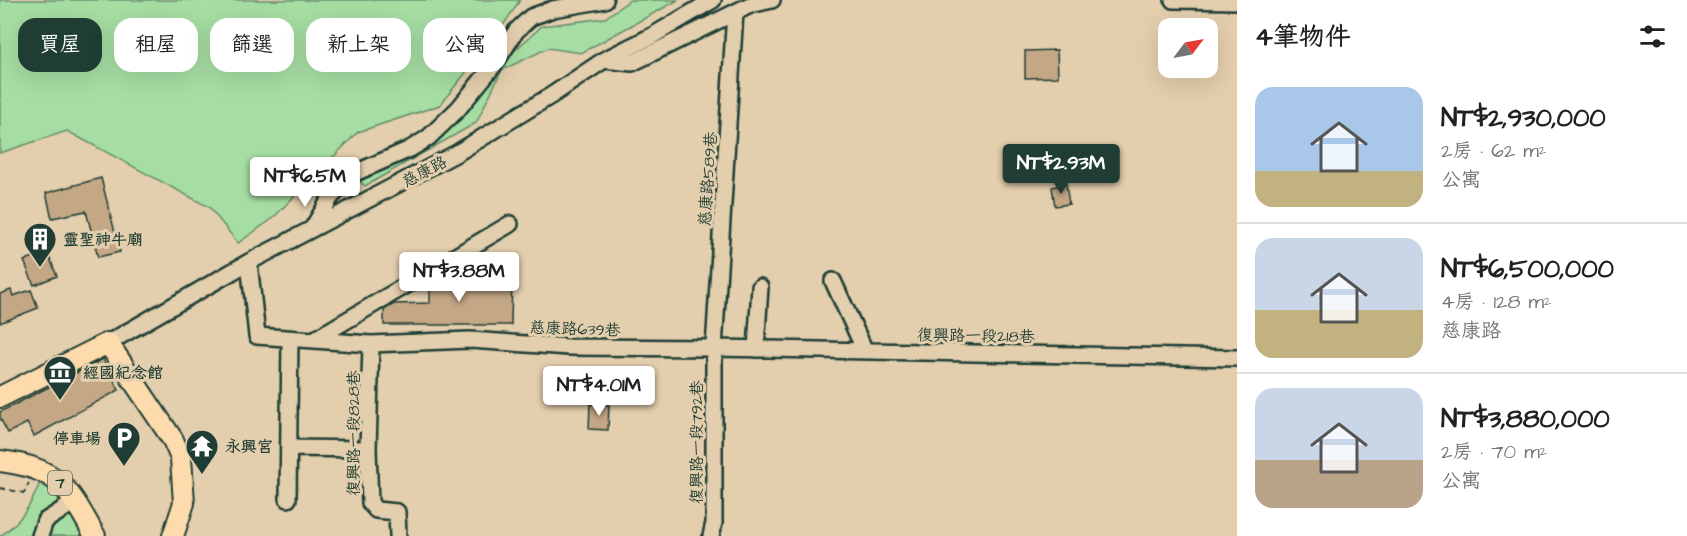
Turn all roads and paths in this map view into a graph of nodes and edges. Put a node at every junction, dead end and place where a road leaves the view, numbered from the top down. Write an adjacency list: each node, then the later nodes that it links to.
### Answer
1 (605, 0): 9 (street)
2 (713, 0): 7 (street, 慈康路)
3 (772, 0): 6 (street)
4 (1173, 0): 5 (street)
5 (1237, 1)
6 (735, 12): 7 (street); 17 (street, 慈康路589巷)
7 (604, 60): 9 (street, 慈康路)
8 (510, 224): 14 (street)
9 (312, 230): 10 (street, 慈康路)
10 (249, 262): 13 (street, 慈康路639巷); 15 (street, 慈康路)
11 (833, 281): 19 (street)
12 (760, 287): 18 (street)
13 (290, 339): 14 (street, 慈康路639巷); 22 (street)
14 (315, 339): 16 (street, 慈康路639巷)
15 (108, 343): 21 (main road, 慈康路); 31 (main road)
16 (371, 344): 17 (street, 慈康路639巷); 23 (street, 復興路一段828巷)
17 (714, 348): 18 (street, 復興路一段218巷); 33 (street, 復興路一段792巷)
18 (756, 349): 19 (street, 復興路一段218巷)
19 (866, 351): 20 (street, 復興路一段218巷)
20 (1237, 358)
21 (0, 397)
22 (289, 448): 23 (street); 27 (street)
23 (368, 449): 32 (street, 復興路一段828巷)
24 (0, 461): 25 (main road, 7)
25 (35, 469): 26 (path); 28 (main road, 7)
26 (0, 488)
27 (288, 499)
28 (76, 501): 29 (street); 30 (main road, 7)
29 (40, 536)
30 (95, 536)
31 (173, 536)
32 (398, 536)
33 (711, 536)

